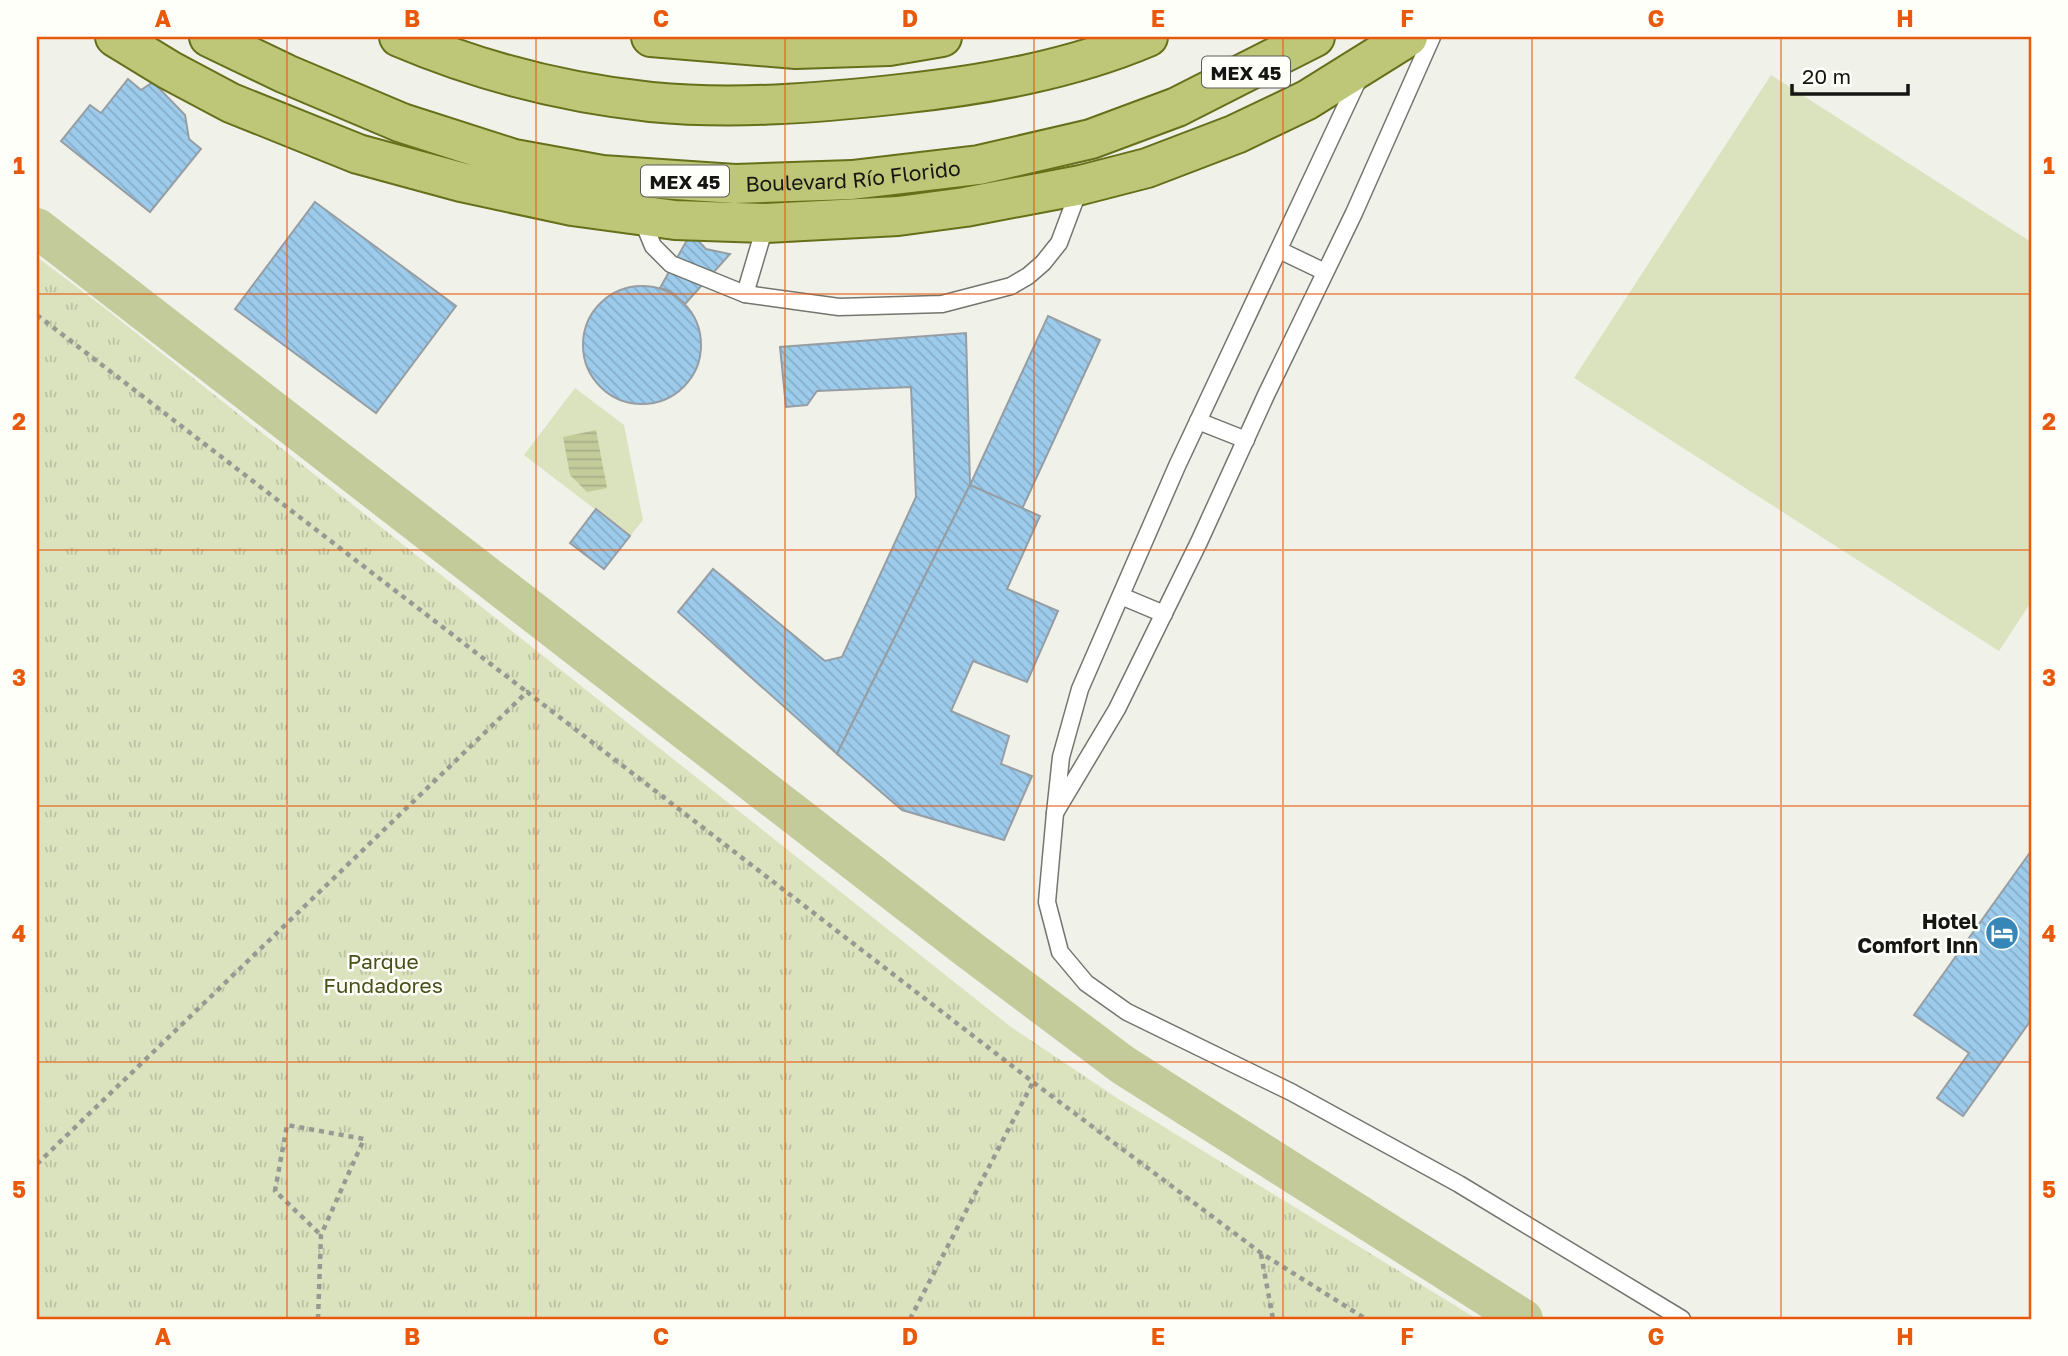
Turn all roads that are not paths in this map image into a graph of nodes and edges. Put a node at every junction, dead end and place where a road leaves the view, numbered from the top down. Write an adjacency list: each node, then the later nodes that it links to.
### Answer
1 (115, 37): 13 (main road)
2 (209, 37): 6 (main road, Boulevard Río Florido / MEX 45)
3 (399, 37): 9 (main road)
4 (651, 37): 10 (main road)
5 (942, 37): 10 (main road)
6 (1315, 37)
7 (1408, 37): 11 (main road)
8 (1432, 37): 16 (lane)
9 (1142, 39)
10 (746, 41)
11 (1366, 64): 12 (main road); 15 (lane)
12 (1081, 185): 14 (main road); 17 (lane)
13 (640, 215): 14 (main road); 17 (lane)
14 (766, 223): 17 (lane)
15 (1279, 250): 16 (lane); 18 (lane)
16 (1325, 272): 19 (lane)
17 (745, 294)
18 (1198, 421): 19 (lane); 20 (lane)
19 (1245, 440): 21 (lane)
20 (1121, 596): 21 (lane); 22 (lane)
21 (1164, 614): 22 (lane)
22 (1055, 813): 23 (lane)
23 (1682, 1319)

